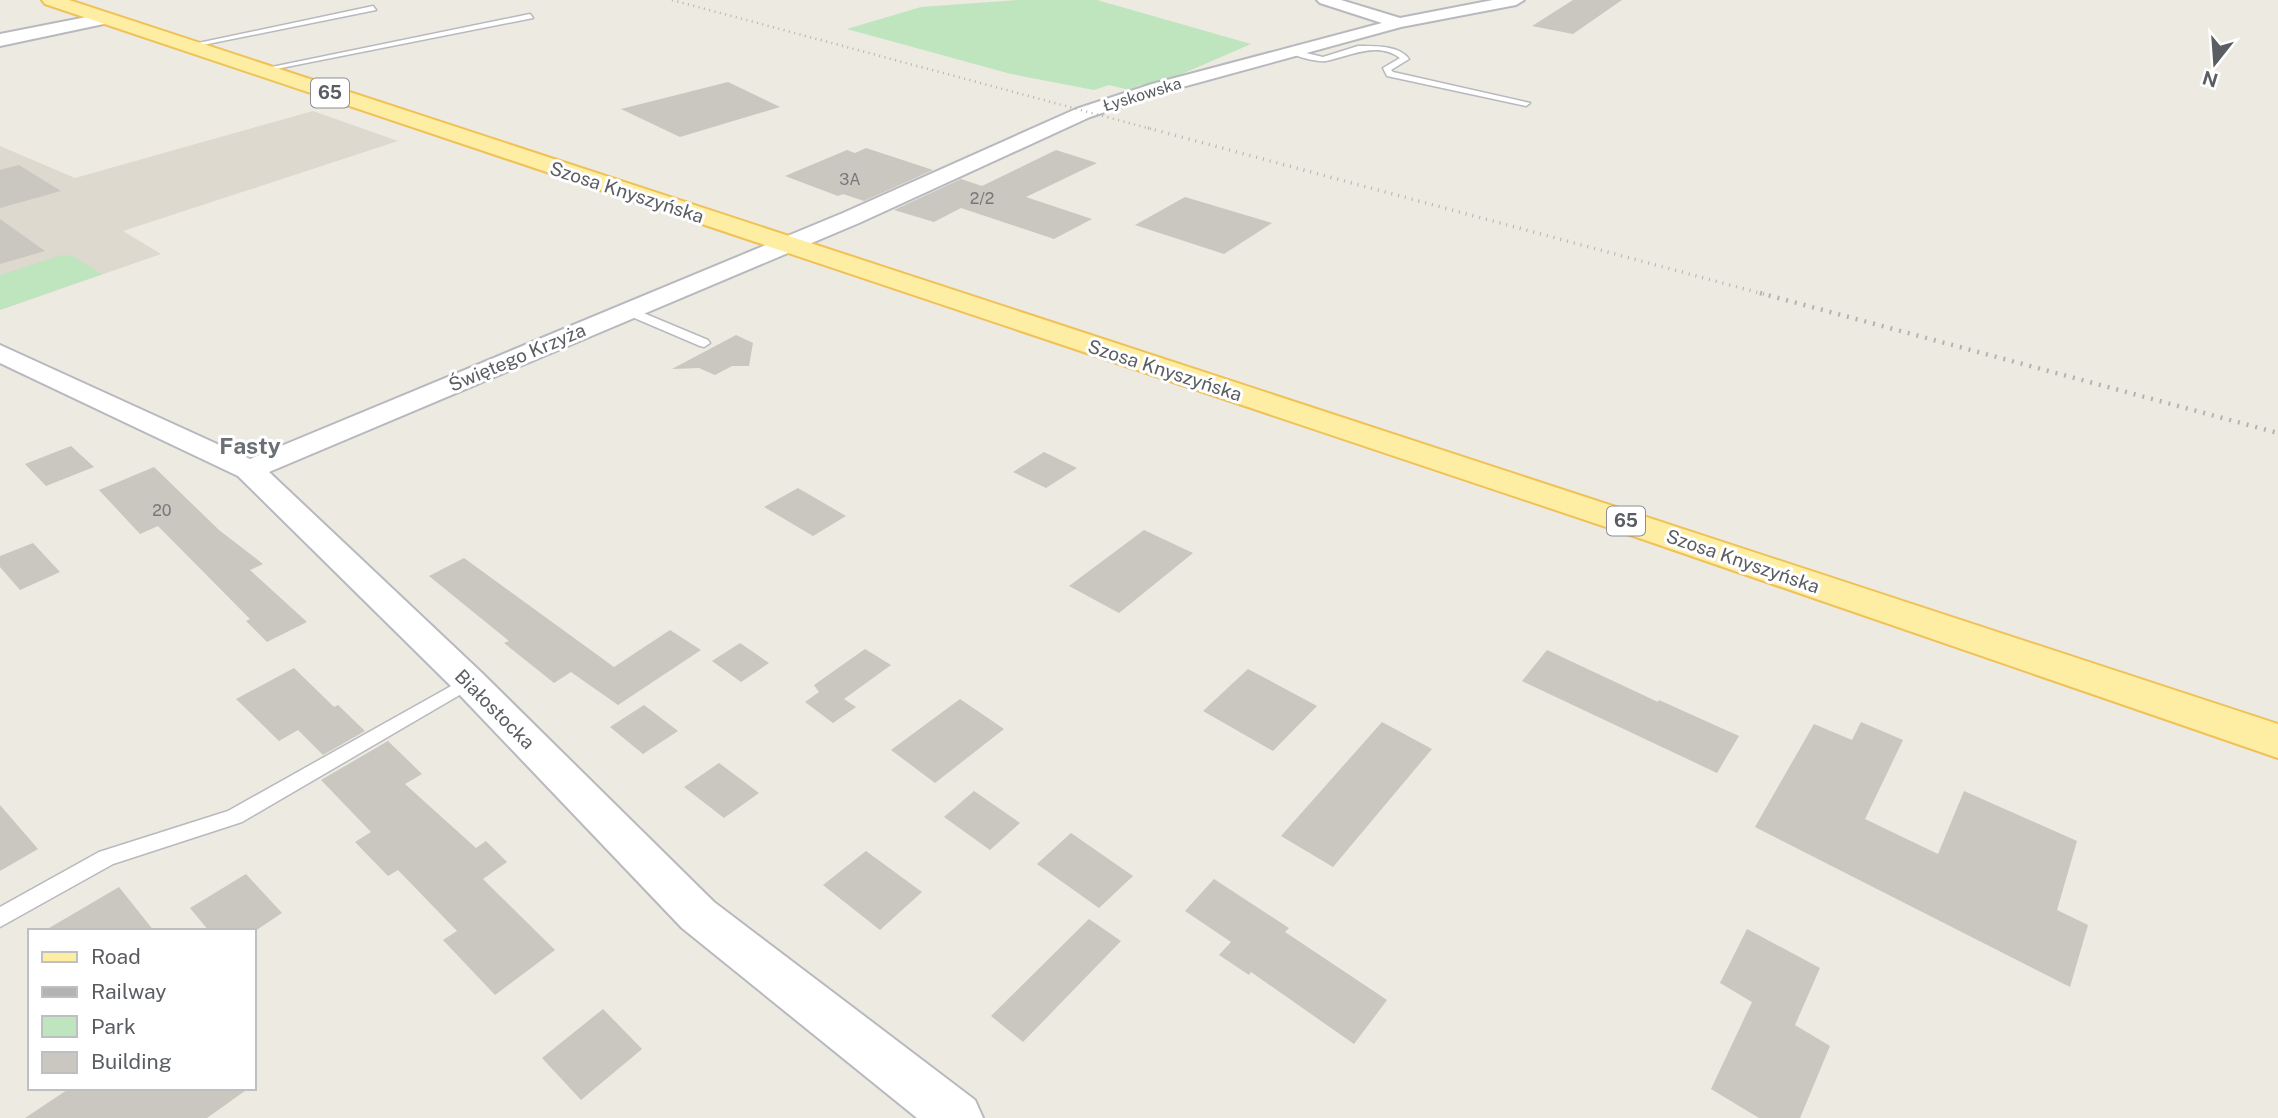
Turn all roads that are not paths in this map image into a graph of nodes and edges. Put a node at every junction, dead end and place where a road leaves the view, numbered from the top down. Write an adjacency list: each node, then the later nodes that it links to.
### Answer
1 (51, 0): 7 (main road, Szosa Knyszyńska / 65)
2 (1325, 0): 8 (street)
3 (1516, 0): 4 (street, Łyskowska)
4 (1487, 2): 8 (street, Łyskowska)
5 (373, 8): 10 (lane)
6 (530, 16): 12 (lane)
7 (107, 18): 9 (street); 10 (main road, Szosa Knyszyńska / 65)
8 (1399, 23): 11 (street, Łyskowska)
9 (0, 40)
10 (188, 46): 12 (main road, Szosa Knyszyńska / 65)
11 (1293, 52): 13 (lane); 14 (street, Łyskowska)
12 (261, 70): 14 (main road, Szosa Knyszyńska / 65)
13 (1526, 103)
14 (786, 244): 15 (street, Świętego Krzyża); 20 (main road, Szosa Knyszyńska / 65)
15 (629, 311): 16 (lane); 18 (street, Świętego Krzyża)
16 (704, 343)
17 (0, 353): 18 (street, Białostocka)
18 (249, 470): 19 (street, Białostocka)
19 (469, 682): 21 (lane); 22 (street, Białostocka)
20 (2278, 741)
21 (0, 918)
22 (957, 1118)

